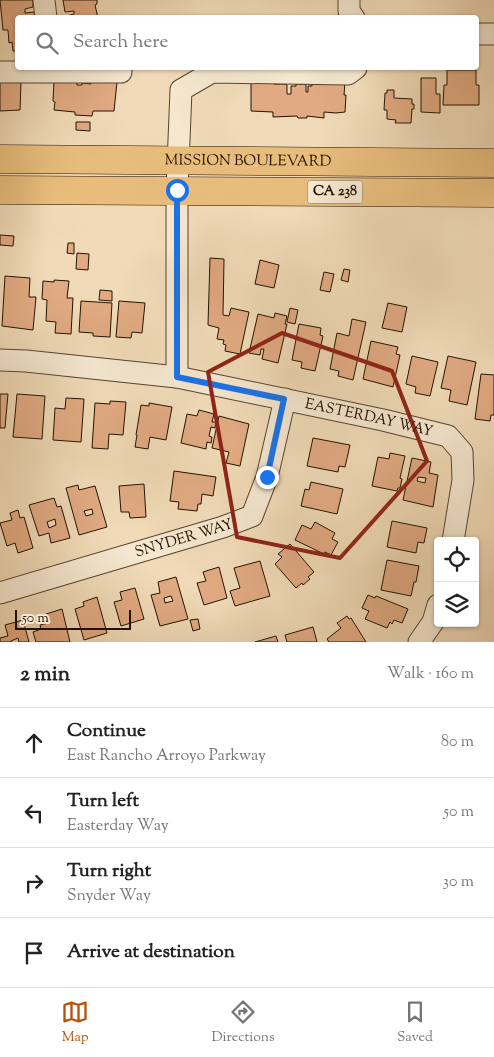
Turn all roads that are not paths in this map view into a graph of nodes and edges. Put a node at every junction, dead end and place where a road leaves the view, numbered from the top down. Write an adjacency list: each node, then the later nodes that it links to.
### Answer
1 (44, 0): 2 (street)
2 (46, 15)
3 (479, 34): 4 (street)
4 (494, 34)
5 (52, 70): 7 (street); 8 (street)
6 (353, 70): 10 (street)
7 (0, 72)
8 (121, 72)
9 (0, 159): 10 (main road, MISSION BOULEVARD / CA 238)
10 (178, 160): 11 (main road, MISSION BOULEVARD / CA 238); 13 (street)
11 (494, 163)
12 (0, 190): 13 (main road, MISSION BOULEVARD / CA 238)
13 (177, 190): 14 (main road, MISSION BOULEVARD / CA 238); 16 (street)
14 (494, 193)
15 (0, 360): 16 (street, EASTERDAY WAY)
16 (177, 377): 17 (street, EASTERDAY WAY)
17 (284, 399): 18 (street, EASTERDAY WAY); 19 (street, SNYDER WAY)
18 (454, 537)
19 (0, 593)
20 (434, 619): 21 (street)
21 (419, 642)

